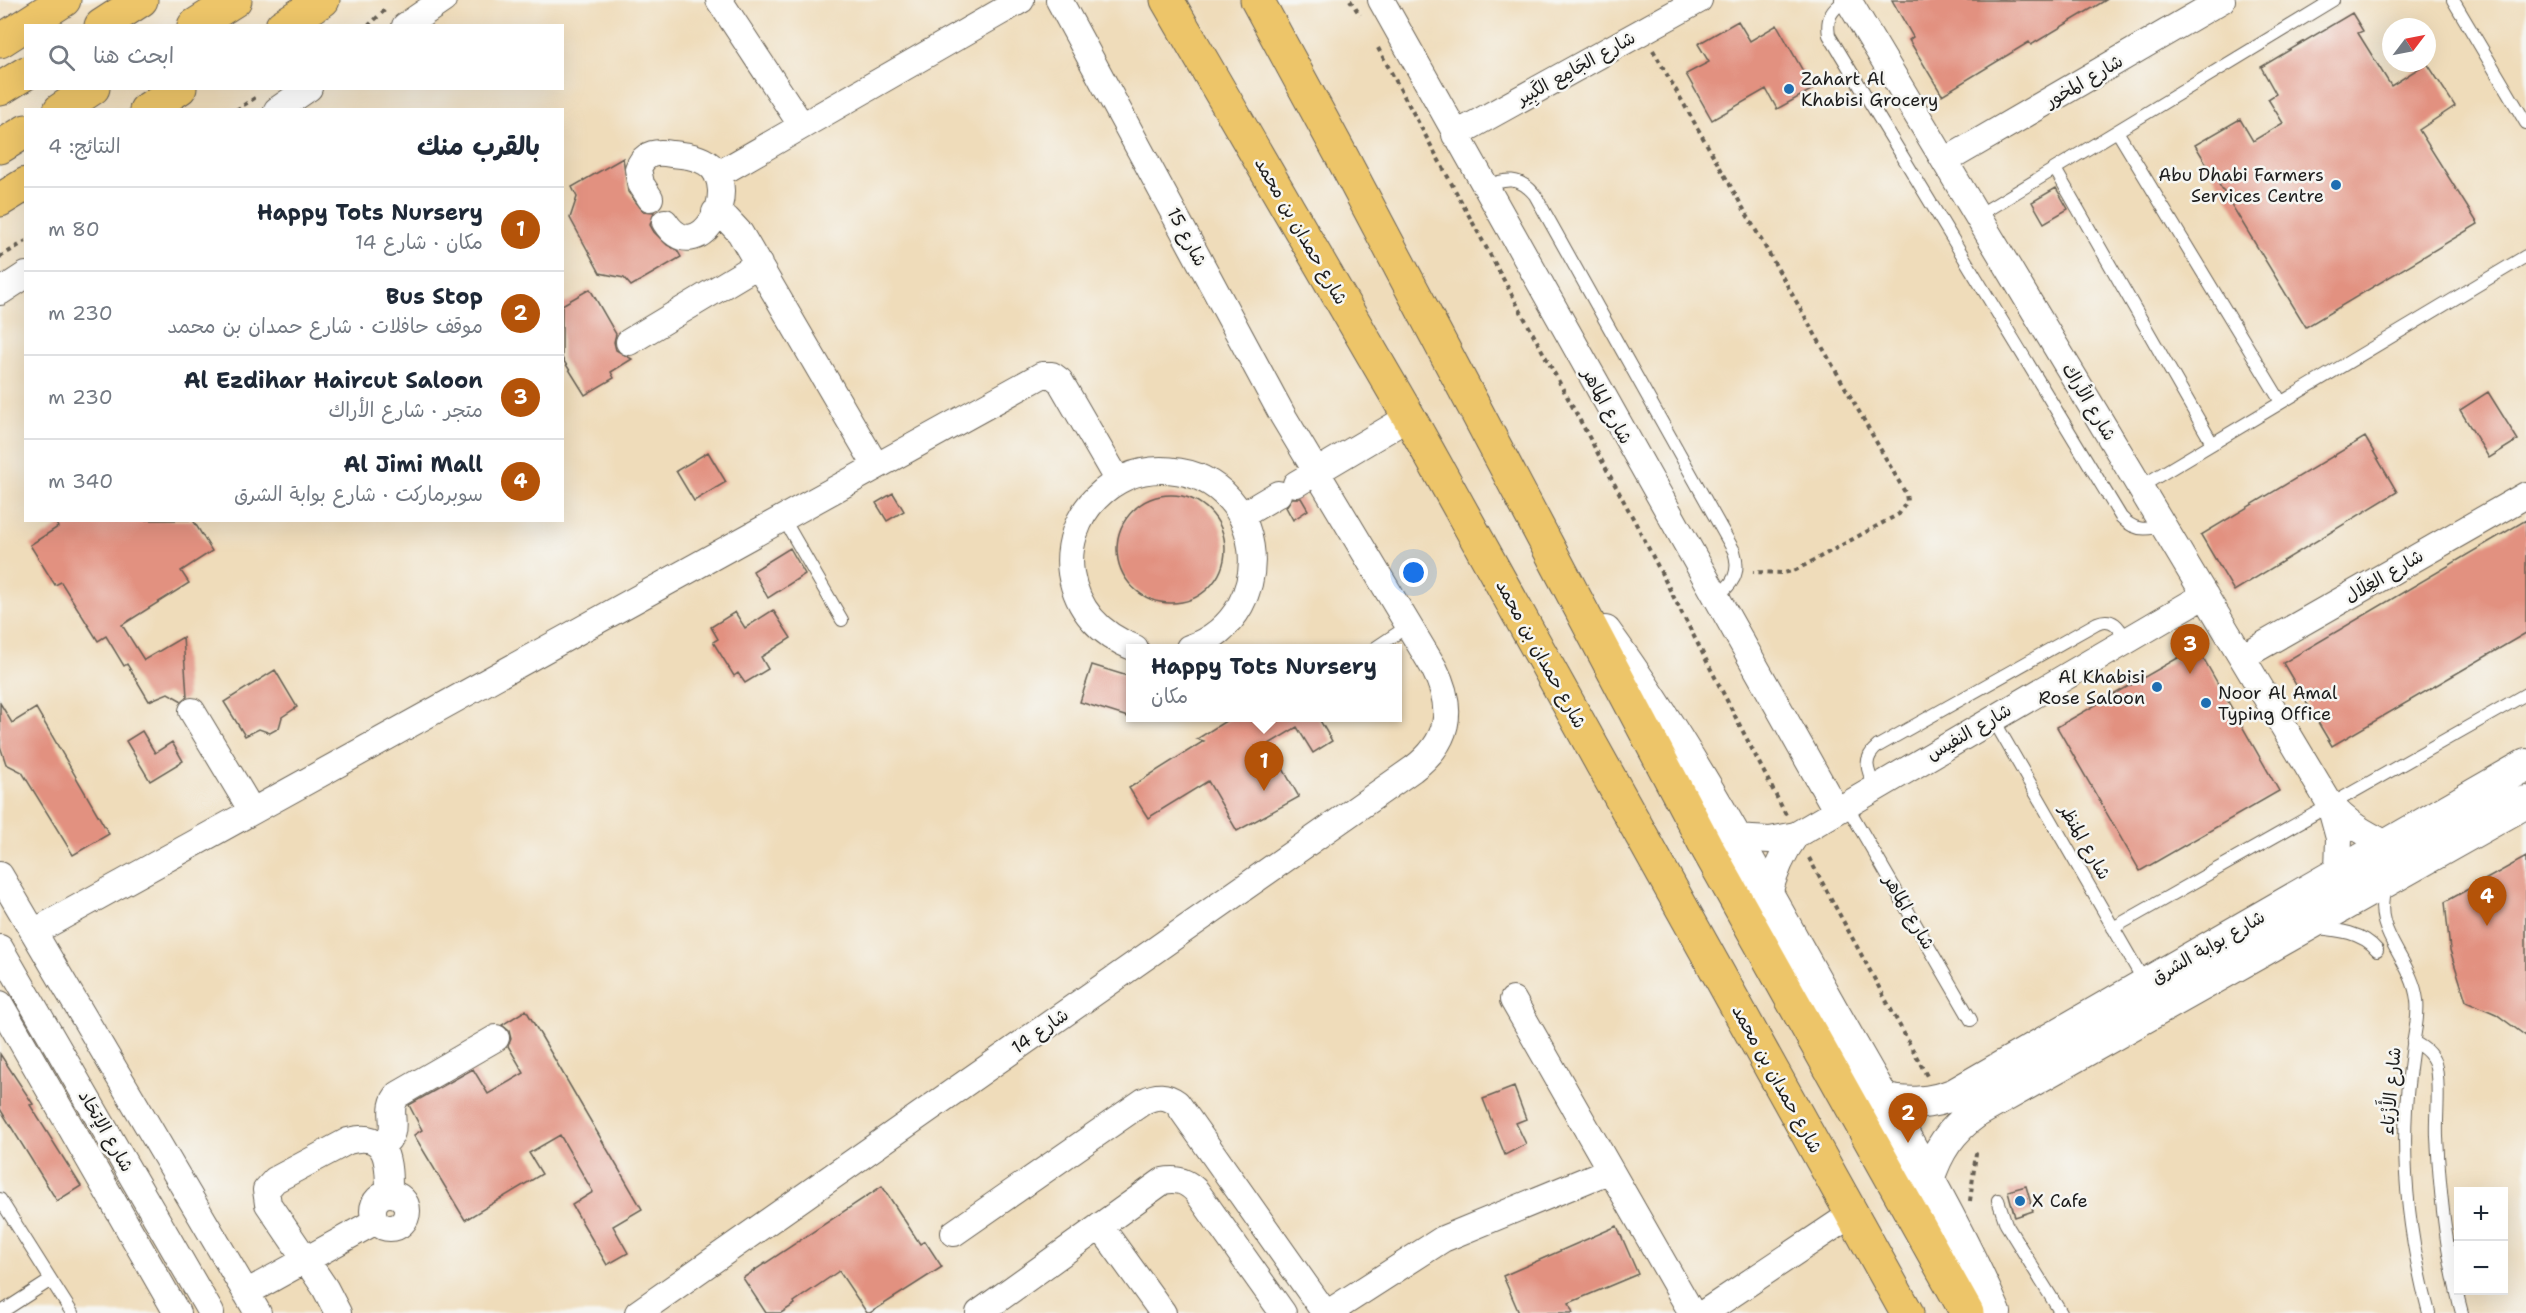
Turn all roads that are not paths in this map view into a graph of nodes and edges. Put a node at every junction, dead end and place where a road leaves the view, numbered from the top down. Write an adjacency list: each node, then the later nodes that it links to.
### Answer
1 (64, 0): 18 (main road)
2 (141, 0): 19 (main road)
3 (235, 0): 20 (main road)
4 (323, 0): 21 (main road)
5 (444, 0): 17 (street)
6 (719, 0): 33 (street)
7 (1021, 0): 33 (street)
8 (1059, 0): 58 (street, شارع 15)
9 (1167, 0): 54 (main road, شارع حمدان بن محمد)
10 (1257, 0): 64 (main road)
11 (1381, 0): 36 (street, شارع الماهر)
12 (1698, 0): 36 (street, شارع الجَامِع الكَبِير)
13 (1847, 0): 38 (street, شارع الأراك); 63 (lane)
14 (2222, 0): 38 (street, شارع المخور)
15 (2333, 0): 34 (lane)
16 (2453, 0): 32 (lane)
17 (398, 15)
18 (27, 24)
19 (104, 24)
20 (197, 24)
21 (285, 24)
22 (24, 26): 23 (main road)
23 (0, 41)
24 (24, 74): 25 (main road)
25 (0, 89)
26 (90, 90): 30 (main road)
27 (177, 90): 31 (main road)
28 (303, 90): 29 (street)
29 (269, 102)
30 (63, 108)
31 (149, 108)
32 (2526, 123)
33 (802, 126): 40 (street)
34 (2117, 131): 39 (lane); 53 (lane)
35 (24, 132): 37 (main road)
36 (1455, 135): 42 (street, شارع الماهر)
37 (0, 147)
38 (1945, 161): 46 (street, شارع الأراك)
39 (2055, 169): 46 (lane); 55 (lane)
40 (717, 175): 43 (street); 45 (street)
41 (24, 185): 44 (main road)
42 (1484, 187): 66 (street, شارع الماهر); 66 (lane)
43 (650, 198)
44 (0, 200)
45 (715, 212): 47 (street); 49 (street)
46 (1977, 216): 59 (street, شارع الأراك)
47 (665, 222)
48 (2526, 256): 53 (lane)
49 (759, 264): 52 (street); 56 (street)
50 (24, 276): 51 (street)
51 (0, 292)
52 (629, 342)
53 (2281, 402): 55 (lane)
54 (1409, 417): 58 (street); 108 (main road, شارع حمدان بن محمد)
55 (2212, 443): 59 (lane)
56 (876, 466): 57 (street); 62 (street)
57 (1118, 481): 61 (street); 72 (street)
58 (1297, 484): 61 (street); 68 (street, شارع 15)
59 (2140, 487): 63 (street, شارع الأراك)
60 (2526, 495): 73 (street, شارع الغِلَال)
61 (1241, 516): 70 (street)
62 (783, 518): 67 (lane); 83 (street)
63 (2163, 524): 65 (street, شارع الأراك)
64 (1567, 584): 85 (street); 127 (main road)
65 (2205, 595): 69 (street, شارع النفيس); 73 (street, شارع الأراك)
66 (1715, 597): 82 (street, شارع الماهر)
67 (842, 621)
68 (1408, 626): 71 (lane); 77 (street, شارع 15)
69 (2127, 641): 76 (street, شارع النفيس); 79 (lane)
70 (1199, 644)
71 (1381, 644)
72 (1126, 645)
73 (2242, 657): 81 (street, شارع الأراك)
74 (2526, 693): 81 (lane)
75 (192, 711): 83 (street)
76 (1993, 718): 79 (street, شارع النفيس); 92 (lane, شارع المنظر)
77 (1438, 744): 119 (street, شارع 14)
78 (2526, 765): 86 (street, شارع بوابة الشرق)
79 (1875, 787): 82 (street, شارع النفيس)
80 (2526, 802): 89 (street, شارع بوابة الشرق)
81 (2330, 804): 86 (street, شارع الأراك); 87 (street, شارع الأراك); 92 (lane)
82 (1840, 807): 84 (street, شارع النفيس); 99 (lane, شارع الماهر)
83 (252, 811): 93 (street)
84 (1796, 835): 85 (street, شارع النفيس); 90 (street, شارع النفيس)
85 (1735, 838): 90 (street)
86 (2387, 844): 87 (street, شارع بوابة الشرق)
87 (2338, 872): 96 (street, شارع بوابة الشرق)
88 (0, 875): 93 (street)
89 (2388, 880): 91 (street, شارع بوابة الشرق); 101 (lane, شارع الأَزْيَاء)
90 (1768, 897): 102 (street)
91 (2305, 927): 95 (lane); 105 (street, شارع بوابة الشرق)
92 (2113, 928): 96 (lane, شارع المنظر)
93 (33, 932): 113 (street)
94 (0, 948): 117 (street, شارع الإتحَاد)
95 (2377, 950)
96 (2145, 984): 102 (street, شارع بوابة الشرق)
97 (1513, 1000): 104 (street)
98 (3, 1014): 116 (street, شارع الإتحَاد)
99 (1971, 1020)
100 (496, 1038): 103 (street)
101 (2413, 1042): 130 (lane, شارع الأَزْيَاء); 131 (lane)
102 (1882, 1099): 105 (street)
103 (381, 1146): 111 (street); 111 (street)
104 (1608, 1171): 123 (street); 124 (street)
105 (1928, 1180): 128 (street)
106 (0, 1199): 112 (lane)
107 (1998, 1200): 129 (lane)
108 (1852, 1214): 125 (street); 126 (main road, شارع حمدان بن محمد)
109 (1100, 1226): 120 (street); 121 (street); 122 (street)
110 (954, 1233): 123 (street)
111 (306, 1260): 113 (street); 118 (street)
112 (51, 1280): 114 (lane); 115 (lane)
113 (252, 1303)
114 (0, 1313)
115 (72, 1313)
116 (177, 1313)
117 (211, 1313)
118 (338, 1313)
119 (638, 1313)
120 (979, 1313)
121 (1163, 1313)
122 (1283, 1313)
123 (1326, 1313)
124 (1692, 1313)
125 (1704, 1313)
126 (1907, 1313)
127 (1967, 1313)
128 (1995, 1313)
129 (2061, 1313)
130 (2429, 1313)
131 (2462, 1313)

